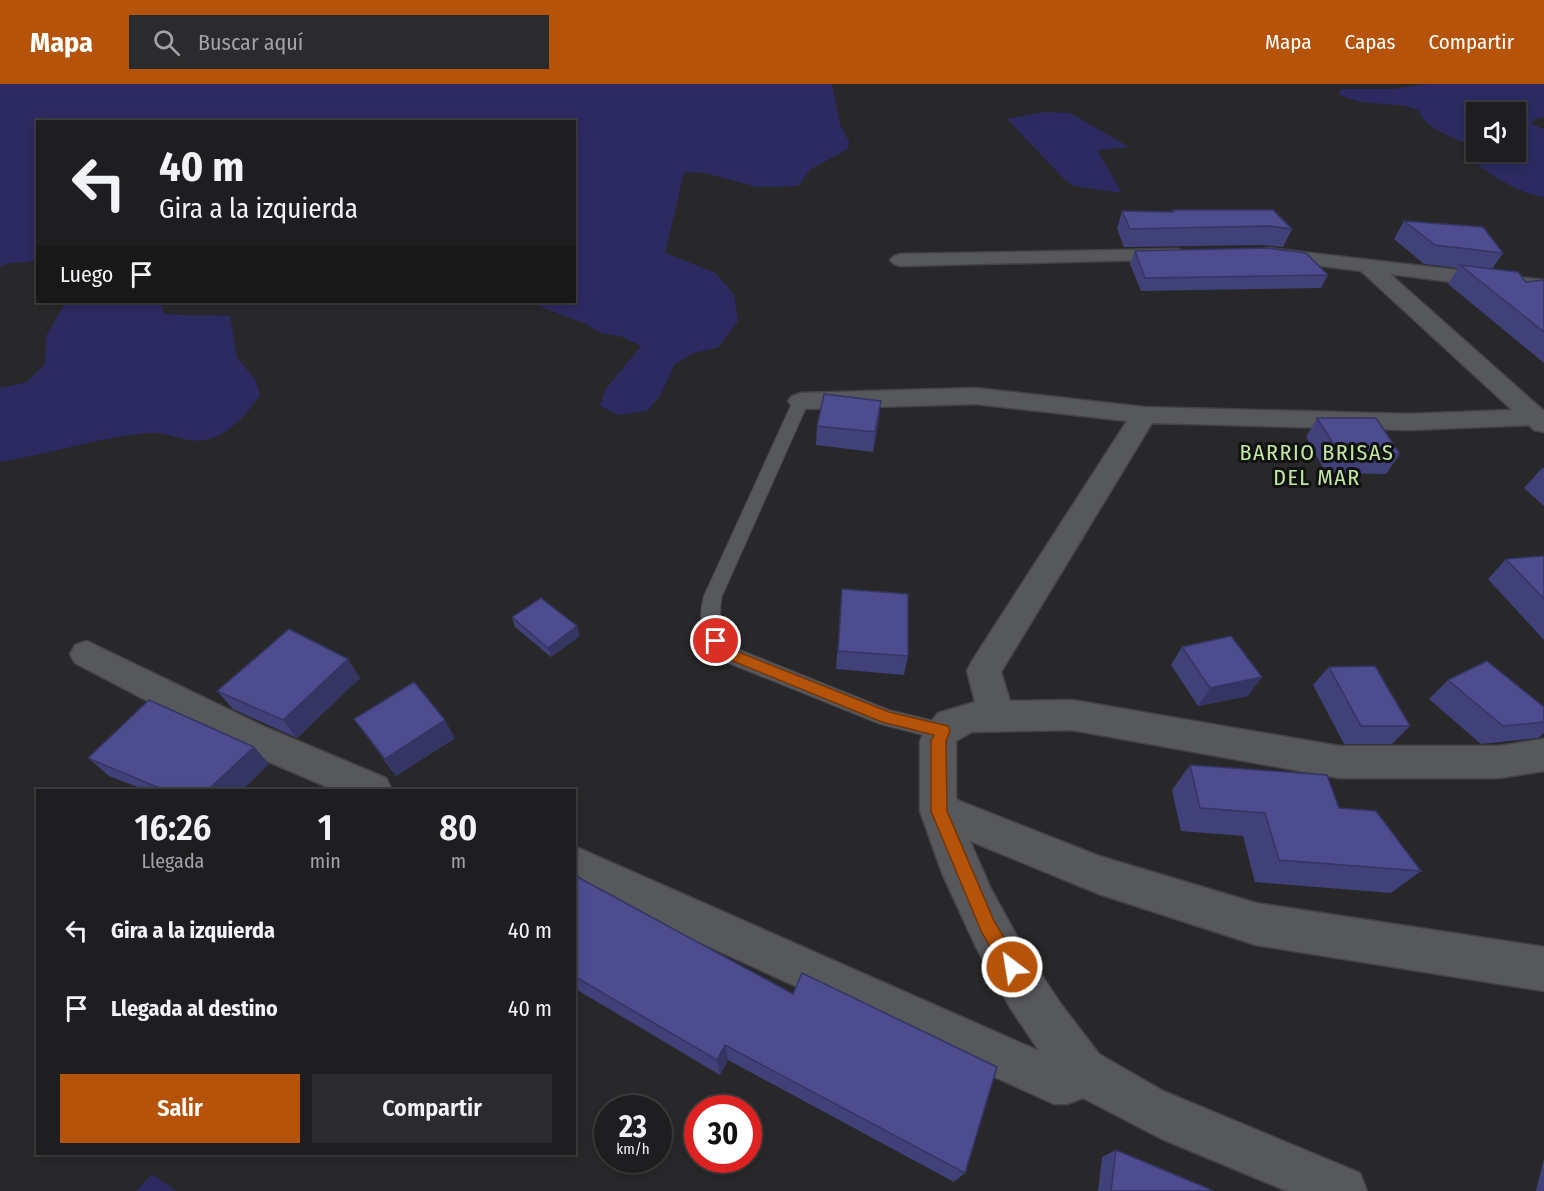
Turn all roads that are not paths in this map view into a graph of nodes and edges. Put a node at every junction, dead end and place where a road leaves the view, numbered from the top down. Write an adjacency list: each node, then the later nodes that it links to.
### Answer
1 (1249, 254): 4 (street)
2 (1201, 255): 3 (street)
3 (901, 260)
4 (1367, 265): 5 (street); 8 (street)
5 (1544, 287)
6 (801, 400): 7 (street); 11 (lane)
7 (1144, 415): 8 (street); 10 (street)
8 (1539, 421)
9 (87, 654): 13 (street)
10 (997, 716): 11 (street); 12 (street)
11 (943, 731): 14 (street)
12 (1544, 755)
13 (371, 789)
14 (939, 811): 16 (street); 17 (street)
15 (576, 867): 17 (street)
16 (1544, 969)
17 (1084, 1072): 18 (street)
18 (1342, 1191)

